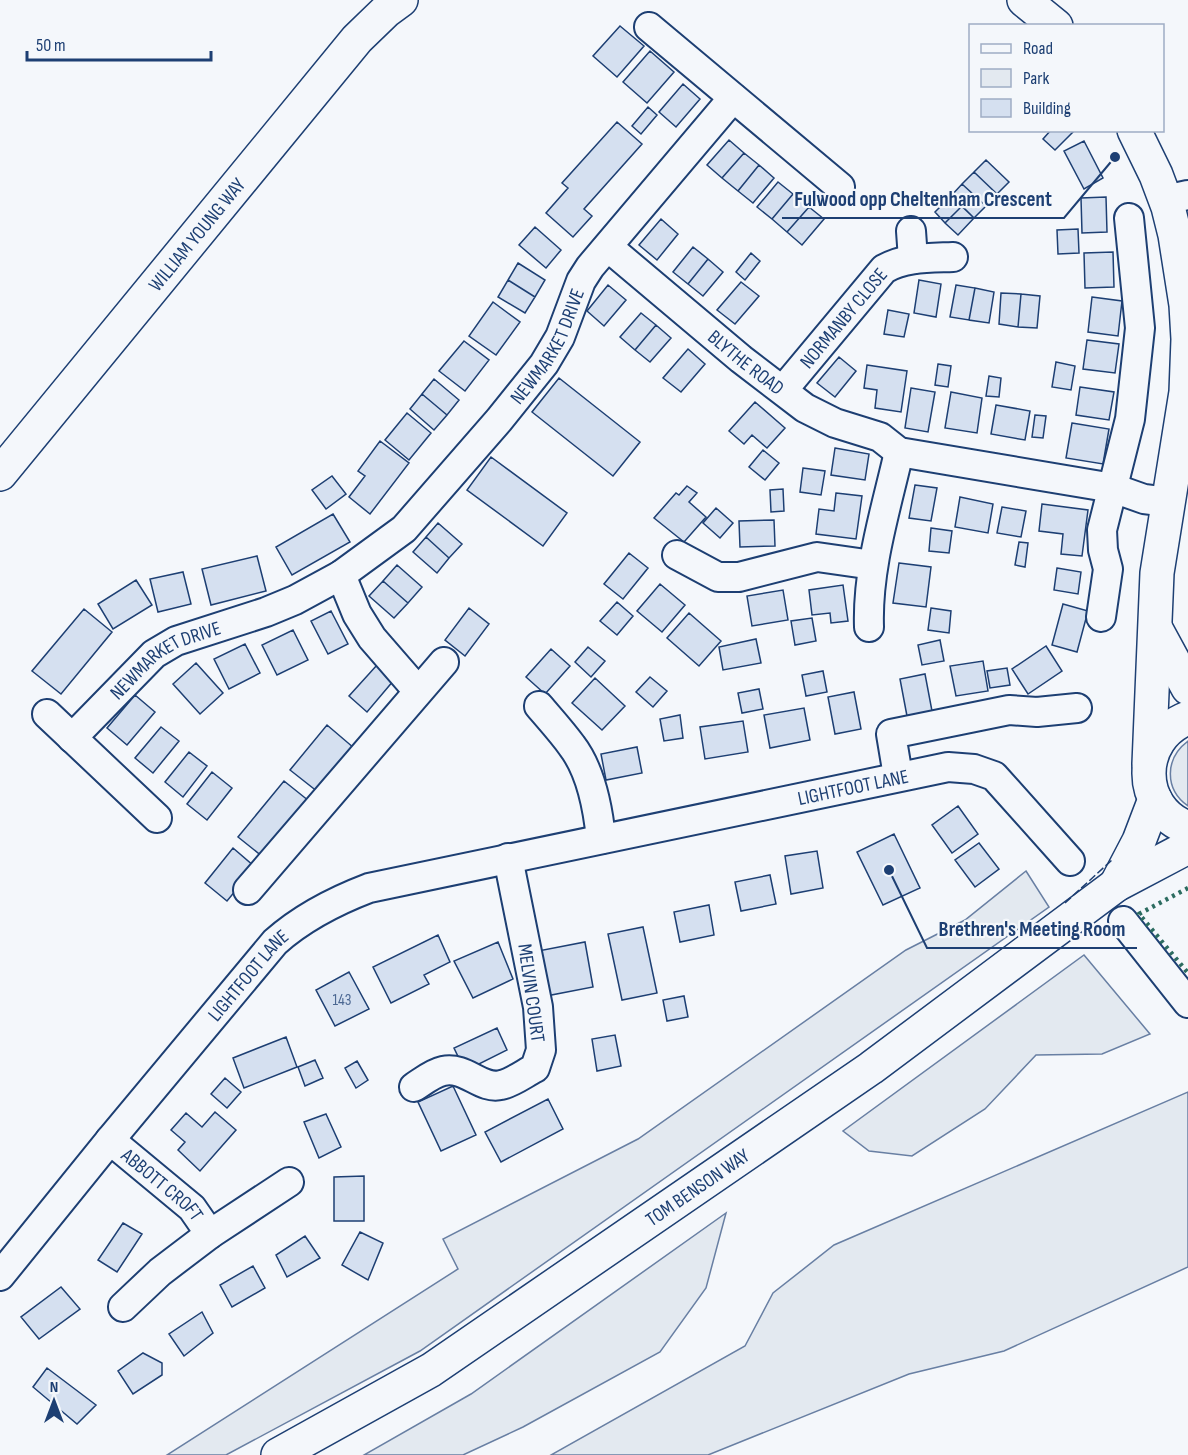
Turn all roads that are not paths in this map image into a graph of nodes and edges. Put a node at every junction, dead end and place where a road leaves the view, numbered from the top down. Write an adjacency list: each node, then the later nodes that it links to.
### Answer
1 (401, 0): 17 (main road, WILLIAM YOUNG WAY)
2 (1024, 0): 3 (main road)
3 (1054, 24)
4 (648, 27): 5 (street)
5 (733, 98): 7 (street); 11 (street, NEWMARKET DRIVE)
6 (1135, 132): 8 (main road)
7 (840, 187)
8 (1176, 198): 15 (main road)
9 (1129, 218): 18 (street)
10 (911, 231): 13 (street, NORMANBY CLOSE)
11 (608, 247): 14 (street, BLYTHE ROAD); 22 (street, NEWMARKET DRIVE)
12 (953, 257): 13 (street, NORMANBY CLOSE)
13 (913, 259): 14 (street, NORMANBY CLOSE)
14 (783, 390): 16 (street, BLYTHE ROAD)
15 (1187, 392): 19 (main road)
16 (899, 452): 18 (street, BLYTHE ROAD); 21 (street)
17 (0, 474)
18 (1113, 488): 19 (street, BLYTHE ROAD); 23 (street)
19 (1168, 502): 25 (main road)
20 (677, 555): 21 (street)
21 (873, 565): 24 (street)
22 (341, 575): 28 (street); 33 (street, NEWMARKET DRIVE)
23 (1101, 616)
24 (869, 627)
25 (1155, 628): 27 (main road); 34 (main road)
26 (444, 662): 28 (street)
27 (1188, 688)
28 (418, 691): 43 (street)
29 (539, 706): 39 (street)
30 (1077, 708): 35 (street)
31 (46, 714): 33 (street)
32 (1188, 718): 34 (main road)
33 (72, 738): 37 (street)
34 (1149, 764): 36 (main road)
35 (898, 776): 39 (street, LIGHTFOOT LANE); 42 (street, LIGHTFOOT LANE)
36 (1155, 800): 38 (main road); 44 (main road)
37 (157, 818)
38 (1188, 828)
39 (601, 839): 41 (street, LIGHTFOOT LANE)
40 (1188, 847): 44 (main road)
41 (508, 858): 47 (street, MELVIN COURT); 48 (street, LIGHTFOOT LANE)
42 (1070, 861)
43 (248, 890)
44 (1109, 891): 53 (main road, TOM BENSON WAY)
45 (1123, 921): 46 (street)
46 (1188, 1003)
47 (414, 1087)
48 (110, 1140): 50 (street, ABBOTT CROFT); 51 (street, LIGHTFOOT LANE)
49 (290, 1182): 50 (street, ABBOTT CROFT)
50 (210, 1234): 52 (street, ABBOTT CROFT)
51 (0, 1276)
52 (123, 1307)
53 (278, 1455)

